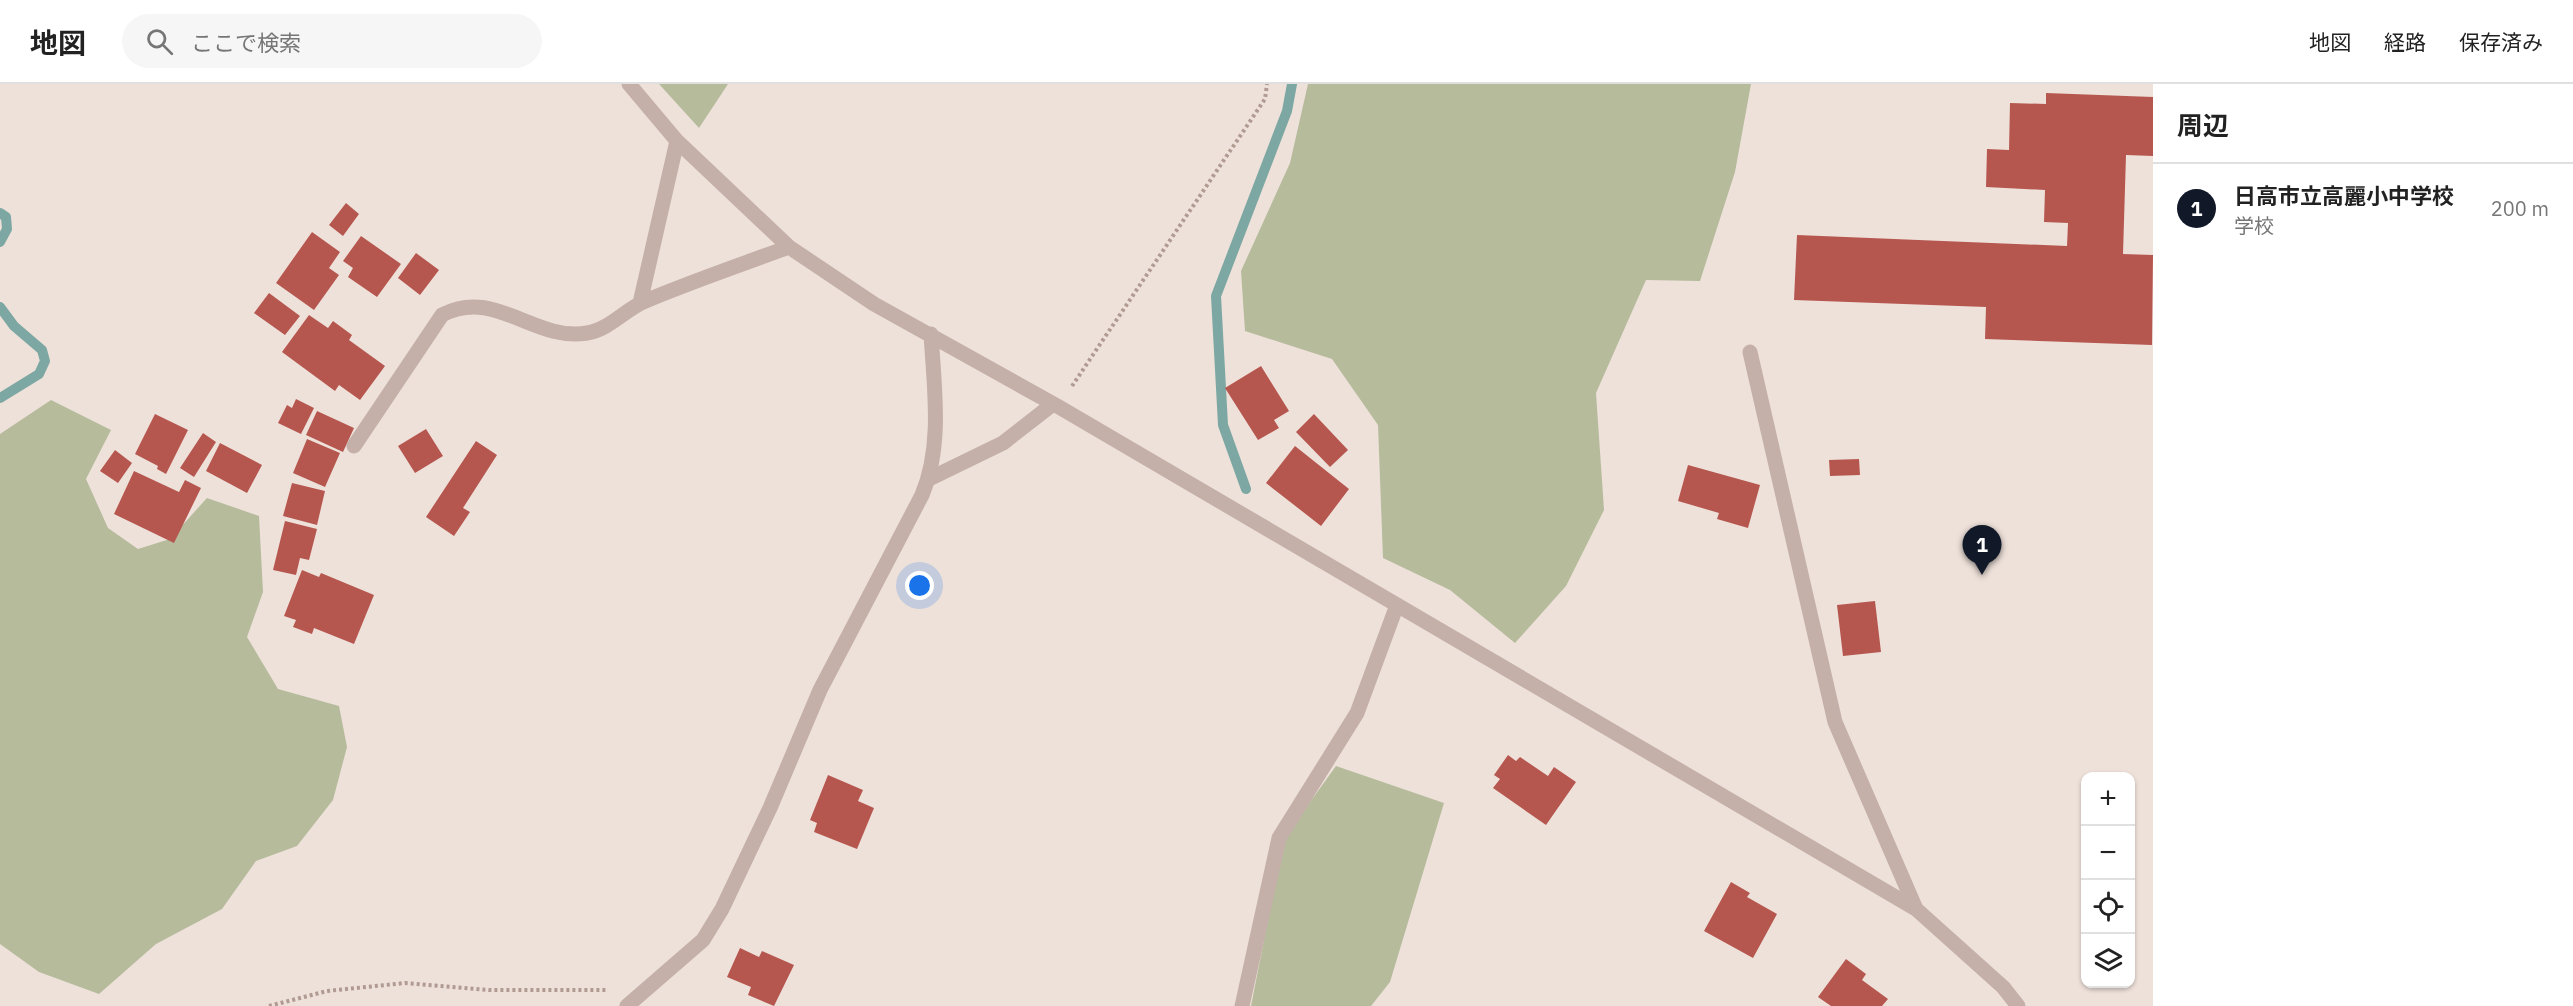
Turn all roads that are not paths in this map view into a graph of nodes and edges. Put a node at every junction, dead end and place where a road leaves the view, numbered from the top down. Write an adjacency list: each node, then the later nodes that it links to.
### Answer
1 (629, 84): 2 (street)
2 (676, 141): 3 (street); 4 (street)
3 (789, 247): 4 (street); 5 (street)
4 (640, 303): 8 (street)
5 (931, 334): 7 (street); 9 (street)
6 (1750, 352): 11 (street)
7 (1056, 405): 9 (street); 10 (street)
8 (354, 446)
9 (929, 479): 12 (street)
10 (1397, 605): 11 (street); 13 (street)
11 (1916, 909): 14 (street)
12 (627, 1006)
13 (1242, 1006)
14 (2018, 1006)

